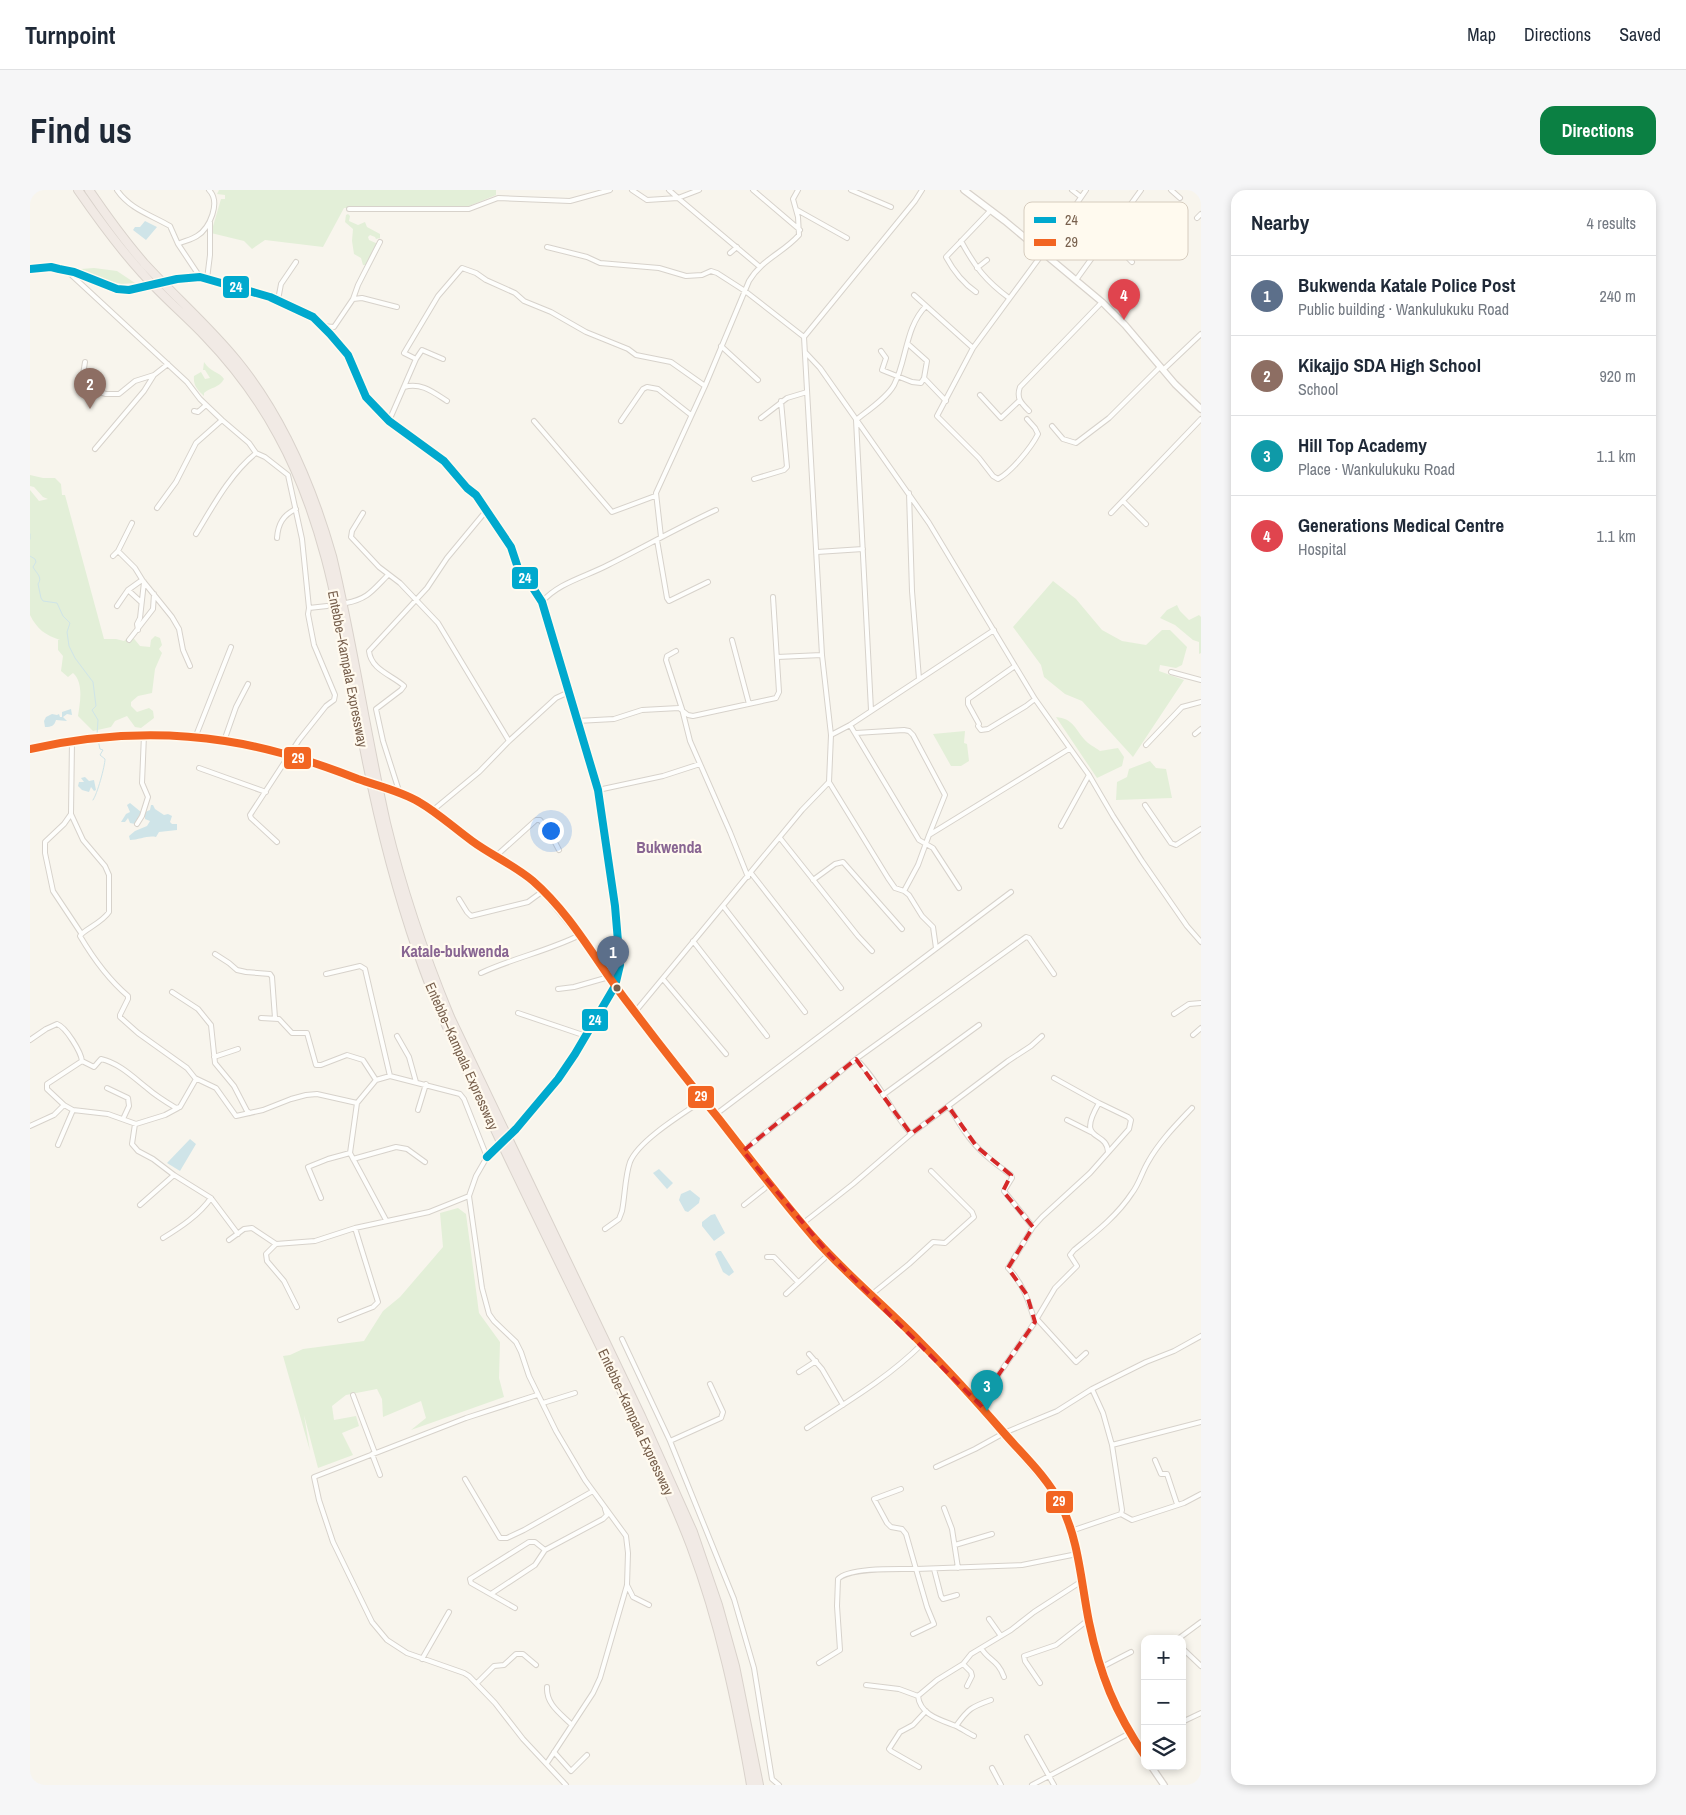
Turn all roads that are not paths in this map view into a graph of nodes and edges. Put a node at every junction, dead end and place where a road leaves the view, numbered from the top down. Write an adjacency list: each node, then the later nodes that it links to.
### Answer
1 (78, 190): 377 (highway, Entebbe–Kampala Expressway)
2 (90, 190): 378 (highway, Entebbe–Kampala Expressway)
3 (117, 190): 35 (street)
4 (209, 190): 29 (street)
5 (610, 190): 24 (street)
6 (632, 190): 19 (street)
7 (669, 190): 19 (street)
8 (699, 190): 19 (street)
9 (753, 190): 30 (street)
10 (798, 190): 25 (street)
11 (851, 190): 23 (street)
12 (922, 190): 61 (street)
13 (964, 190): 26 (main road)
14 (1072, 190): 18 (street)
15 (1086, 190): 18 (street)
16 (1141, 190): 22 (street)
17 (1171, 190): 20 (street)
18 (1081, 197): 21 (street)
19 (678, 198): 37 (street)
20 (1180, 198)
21 (1078, 202)
22 (1134, 202)
23 (891, 207)
24 (349, 209)
25 (796, 210): 30 (street); 32 (street)
26 (992, 210): 31 (main road); 33 (street)
27 (1201, 214): 28 (street)
28 (1197, 218)
29 (210, 222): 35 (street); 49 (street)
30 (800, 230): 44 (street)
31 (1024, 237)
32 (847, 238)
33 (961, 241): 45 (street); 52 (street)
34 (380, 242): 56 (street)
35 (178, 244): 48 (street)
36 (548, 247): 51 (street)
37 (737, 247): 38 (street); 44 (street)
38 (730, 253)
39 (987, 260): 45 (street)
40 (1038, 260): 54 (street)
41 (1052, 260): 50 (main road)
42 (1090, 260): 50 (street)
43 (296, 262): 55 (street)
44 (760, 266): 51 (street)
45 (977, 268): 54 (street)
46 (30, 269): 47 (street)
47 (66, 270): 48 (street, bridge); 71 (street)
48 (200, 277): 49 (street)
49 (207, 278): 55 (street)
50 (1076, 280): 57 (main road)
51 (745, 292): 61 (street); 64 (street)
52 (976, 292)
53 (914, 295): 58 (street)
54 (1009, 298): 65 (street)
55 (278, 300): 60 (street)
56 (353, 300): 59 (street); 60 (street)
57 (1102, 302): 72 (main road); 84 (street)
58 (926, 306): 63 (street); 65 (street)
59 (397, 307)
60 (322, 326): 95 (street)
61 (804, 337): 67 (street)
62 (1200, 337): 72 (street)
63 (908, 344): 74 (street); 75 (street)
64 (721, 346): 76 (street); 78 (street)
65 (973, 348): 83 (street)
66 (881, 351): 74 (street)
67 (805, 352): 79 (street); 94 (street)
68 (416, 358): 69 (street); 77 (street); 78 (street)
69 (443, 359)
70 (84, 362): 73 (street)
71 (168, 364): 73 (street); 85 (street)
72 (1162, 369): 86 (main road); 98 (street)
73 (154, 375): 99 (street)
74 (897, 376): 75 (street); 94 (street)
75 (924, 378): 83 (street)
76 (758, 380)
77 (404, 386): 81 (street); 95 (street)
78 (706, 386): 89 (street)
79 (807, 392): 82 (street); 119 (street)
80 (980, 395): 84 (street)
81 (447, 401)
82 (781, 401): 90 (street); 101 (street)
83 (945, 401): 91 (street)
84 (1020, 401): 88 (street)
85 (206, 405): 87 (street); 93 (street)
86 (1201, 409)
87 (194, 411)
88 (1029, 411)
89 (691, 415): 97 (street); 103 (street)
90 (761, 418)
91 (1027, 419)
92 (1201, 419): 104 (street)
93 (222, 420): 100 (street); 105 (street)
94 (856, 420): 102 (street); 117 (street)
95 (389, 421): 108 (street)
96 (534, 421): 103 (street)
97 (620, 421)
98 (1052, 426)
99 (95, 449)
100 (256, 453): 106 (street); 113 (street)
101 (754, 479)
102 (908, 493): 135 (street); 145 (street)
103 (655, 496): 114 (street)
104 (1123, 501): 109 (street); 112 (street)
105 (157, 508)
106 (296, 509): 115 (street); 133 (street)
107 (716, 510): 114 (street)
108 (486, 511): 127 (street); 129 (street)
109 (1111, 513)
110 (363, 514): 121 (street)
111 (132, 523): 118 (street)
112 (1146, 524)
113 (196, 534)
114 (661, 536): 116 (street)
115 (276, 538)
116 (657, 540): 123 (street); 129 (street)
117 (863, 549): 119 (street); 153 (street)
118 (118, 551): 120 (street); 122 (street)
119 (817, 552): 140 (street)
120 (113, 556)
121 (388, 575): 127 (street); 130 (street)
122 (143, 581): 124 (street); 125 (street); 128 (street)
123 (708, 582)
124 (128, 590): 128 (street); 131 (street)
125 (154, 594): 134 (street); 142 (street)
126 (773, 597): 141 (street)
127 (416, 599): 164 (street); 175 (street)
128 (142, 602): 134 (street)
129 (542, 602): 148 (street)
130 (346, 603)
131 (117, 606)
132 (327, 606): 133 (street)
133 (308, 608): 168 (street)
134 (138, 630): 136 (street)
135 (994, 630): 143 (street); 145 (street)
136 (129, 640)
137 (732, 640): 151 (street)
138 (231, 647): 161 (street)
139 (676, 651): 152 (street)
140 (822, 655): 141 (street); 160 (street)
141 (777, 657): 151 (street)
142 (190, 666)
143 (1015, 666): 149 (street); 149 (street)
144 (1171, 672): 146 (street)
145 (919, 679): 153 (street)
146 (1201, 680)
147 (248, 684): 163 (street)
148 (569, 692): 154 (street); 164 (street)
149 (1035, 699): 167 (street)
150 (1201, 702): 165 (street)
151 (749, 704): 152 (street)
152 (682, 709): 154 (street); 169 (street)
153 (872, 710): 155 (street)
154 (577, 721): 173 (street)
155 (850, 725): 157 (street); 160 (street)
156 (1201, 730): 158 (street)
157 (856, 733): 182 (street); 185 (street)
158 (1196, 734)
159 (144, 735): 161 (main road); 162 (main road); 179 (street)
160 (831, 735): 172 (street)
161 (194, 738): 163 (main road)
162 (72, 741): 166 (main road); 178 (street)
163 (224, 741): 168 (main road)
164 (509, 742): 177 (street)
165 (1146, 746)
166 (30, 749)
167 (1070, 749): 171 (street); 182 (street)
168 (290, 755): 174 (street); 175 (main road, bridge)
169 (700, 764): 173 (street); 188 (street)
170 (199, 768): 174 (street)
171 (1089, 775): 180 (street); 200 (street)
172 (829, 782): 183 (street); 192 (street)
173 (598, 790): 209 (street)
174 (266, 792): 184 (street)
175 (400, 794): 177 (main road)
176 (1145, 805): 181 (street)
177 (432, 810): 187 (main road)
178 (71, 814): 197 (street); 197 (street)
179 (137, 824)
180 (1061, 826)
181 (1201, 829)
182 (929, 835): 185 (street)
183 (780, 838): 188 (street); 189 (street)
184 (276, 842)
185 (926, 844): 190 (street); 192 (street)
186 (559, 850): 187 (street)
187 (496, 856): 191 (main road)
188 (749, 875): 195 (street); 210 (street)
189 (813, 880): 196 (street); 202 (street)
190 (959, 888)
191 (543, 891): 194 (street); 198 (main road)
192 (904, 891): 201 (street)
193 (1011, 892): 201 (street)
194 (459, 899)
195 (723, 906): 199 (street); 215 (street)
196 (902, 929)
197 (81, 933): 235 (street)
198 (580, 935): 204 (street); 207 (main road)
199 (692, 941): 208 (street); 225 (street)
200 (1201, 942)
201 (936, 948): 251 (street)
202 (872, 951)
203 (214, 954): 219 (street)
204 (481, 973)
205 (326, 974): 233 (street)
206 (1054, 974): 231 (street)
207 (609, 976): 209 (main road); 211 (street)
208 (663, 979): 214 (street); 229 (street)
209 (615, 986): 214 (main road); 224 (street)
210 (841, 988)
211 (558, 989)
212 (172, 992): 230 (street)
213 (1201, 1003): 217 (street)
214 (635, 1012): 241 (main road)
215 (805, 1012)
216 (518, 1013): 224 (street)
217 (1174, 1014)
218 (261, 1018): 219 (street)
219 (275, 1018): 236 (street)
220 (979, 1026): 240 (street)
221 (1201, 1028): 222 (street)
222 (1193, 1035)
223 (397, 1036): 237 (street)
224 (586, 1036): 262 (street, bridge)
225 (767, 1036)
226 (1042, 1036): 245 (street)
227 (30, 1040): 232 (street)
228 (238, 1048): 230 (street)
229 (726, 1054)
230 (214, 1058): 250 (street)
231 (856, 1059): 240 (street); 259 (street)
232 (82, 1061): 244 (street); 246 (street)
233 (390, 1076): 236 (street); 237 (street)
234 (1054, 1078): 243 (street)
235 (196, 1079): 246 (street); 250 (street)
236 (376, 1080): 242 (street)
237 (416, 1082): 238 (street)
238 (426, 1084): 249 (street); 262 (street)
239 (107, 1088): 252 (street)
240 (883, 1095): 257 (street)
241 (703, 1100): 251 (main road); 277 (street)
242 (358, 1103): 250 (street); 261 (street)
243 (1099, 1103): 256 (street); 260 (street)
244 (64, 1105): 248 (street); 255 (street)
245 (948, 1106): 257 (street); 275 (street)
246 (178, 1108): 254 (street)
247 (1192, 1108): 289 (street)
248 (74, 1110): 252 (street); 258 (street)
249 (418, 1110)
250 (250, 1113)
251 (715, 1115): 259 (main road)
252 (122, 1119): 254 (street)
253 (1067, 1120): 256 (street)
254 (135, 1124): 266 (street)
255 (30, 1126)
256 (1091, 1132): 260 (street)
257 (911, 1134): 274 (street)
258 (58, 1145)
259 (743, 1151): 267 (main road)
260 (1108, 1152): 275 (street)
261 (350, 1153): 263 (street); 270 (street)
262 (487, 1157): 268 (street)
263 (353, 1159): 264 (street); 273 (street)
264 (425, 1162)
265 (932, 1171): 286 (street)
266 (174, 1175): 269 (street); 271 (street)
267 (769, 1185): 272 (street); 274 (main road)
268 (469, 1196): 273 (street); 301 (street)
269 (212, 1198): 278 (street); 279 (street)
270 (321, 1198)
271 (140, 1205)
272 (744, 1205)
273 (386, 1220): 276 (street)
274 (802, 1224): 282 (main road)
275 (1033, 1227): 289 (street)
276 (355, 1228): 281 (street); 288 (street)
277 (605, 1230)
278 (238, 1234): 280 (street); 281 (street)
279 (163, 1238)
280 (229, 1240)
281 (276, 1244): 287 (street)
282 (829, 1254): 284 (street); 286 (main road)
283 (767, 1258): 284 (street)
284 (798, 1282): 285 (street)
285 (786, 1294)
286 (871, 1295): 292 (main road)
287 (297, 1307)
288 (340, 1320)
289 (1036, 1320): 294 (street); 304 (street)
290 (1201, 1336): 298 (street)
291 (622, 1339): 308 (street)
292 (922, 1344): 303 (street); 304 (main road)
293 (809, 1354): 295 (street)
294 (1086, 1354)
295 (816, 1361): 296 (street); 303 (street)
296 (799, 1372)
297 (710, 1384): 308 (street)
298 (1092, 1389): 307 (street); 309 (street)
299 (575, 1393): 302 (street)
300 (353, 1395): 310 (street)
301 (537, 1395): 302 (street); 310 (street)
302 (544, 1403): 316 (street)
303 (843, 1405): 306 (street)
304 (984, 1409): 307 (main road)
305 (1201, 1422): 309 (street)
306 (807, 1428)
307 (1004, 1433): 312 (street); 322 (main road)
308 (670, 1441): 379 (street)
309 (1112, 1445): 321 (street)
310 (373, 1454): 313 (street); 346 (street)
311 (1155, 1460): 318 (street)
312 (936, 1467)
313 (380, 1475)
314 (465, 1479): 316 (street)
315 (901, 1489): 328 (street)
316 (593, 1491): 319 (street)
317 (1201, 1494): 318 (street)
318 (1177, 1504): 321 (street)
319 (604, 1507): 325 (street); 331 (street)
320 (944, 1508): 324 (street)
321 (1121, 1514): 322 (street)
322 (1071, 1531): 326 (main road)
323 (992, 1534): 324 (street)
324 (955, 1545): 327 (street)
325 (545, 1550): 332 (street); 332 (street)
326 (1077, 1554): 327 (street); 330 (main road)
327 (958, 1568): 329 (street)
328 (916, 1569): 329 (street); 340 (street); 347 (street)
329 (934, 1569): 333 (street)
330 (1082, 1581): 338 (main road); 342 (street)
331 (627, 1585): 334 (street); 363 (street)
332 (491, 1594): 335 (street)
333 (956, 1595)
334 (649, 1605)
335 (515, 1608)
336 (449, 1612): 346 (street)
337 (989, 1619): 342 (street)
338 (1088, 1620): 351 (main road); 355 (street)
339 (1201, 1622): 341 (street)
340 (913, 1634)
341 (1183, 1635)
342 (1001, 1636): 343 (street)
343 (982, 1648): 348 (street); 352 (street)
344 (1131, 1652): 351 (street)
345 (1186, 1652): 350 (street)
346 (422, 1659): 353 (street)
347 (819, 1663)
348 (963, 1664): 356 (street); 358 (street)
349 (536, 1665): 353 (street)
350 (1201, 1666)
351 (1100, 1668): 365 (main road)
352 (1004, 1677)
353 (476, 1683): 371 (street)
354 (866, 1684): 358 (street)
355 (1040, 1684)
356 (967, 1686)
357 (547, 1687): 363 (street)
358 (918, 1696): 360 (street)
359 (991, 1700): 364 (street)
360 (926, 1711): 364 (street); 372 (street)
361 (1201, 1713): 362 (street)
362 (1186, 1720)
363 (572, 1725): 369 (street)
364 (956, 1726): 366 (street)
365 (1130, 1733): 368 (main road); 375 (street)
366 (974, 1736)
367 (1027, 1737): 375 (street)
368 (1141, 1746)
369 (554, 1752): 370 (street); 371 (street)
370 (587, 1755)
371 (547, 1763): 376 (street)
372 (919, 1767)
373 (992, 1768): 380 (street)
374 (1154, 1770): 383 (main road)
375 (1050, 1776): 381 (street); 382 (street)
376 (566, 1785)
377 (751, 1785)
378 (759, 1785)
379 (779, 1785)
380 (1001, 1785)
381 (1032, 1785)
382 (1054, 1785)
383 (1164, 1785)

